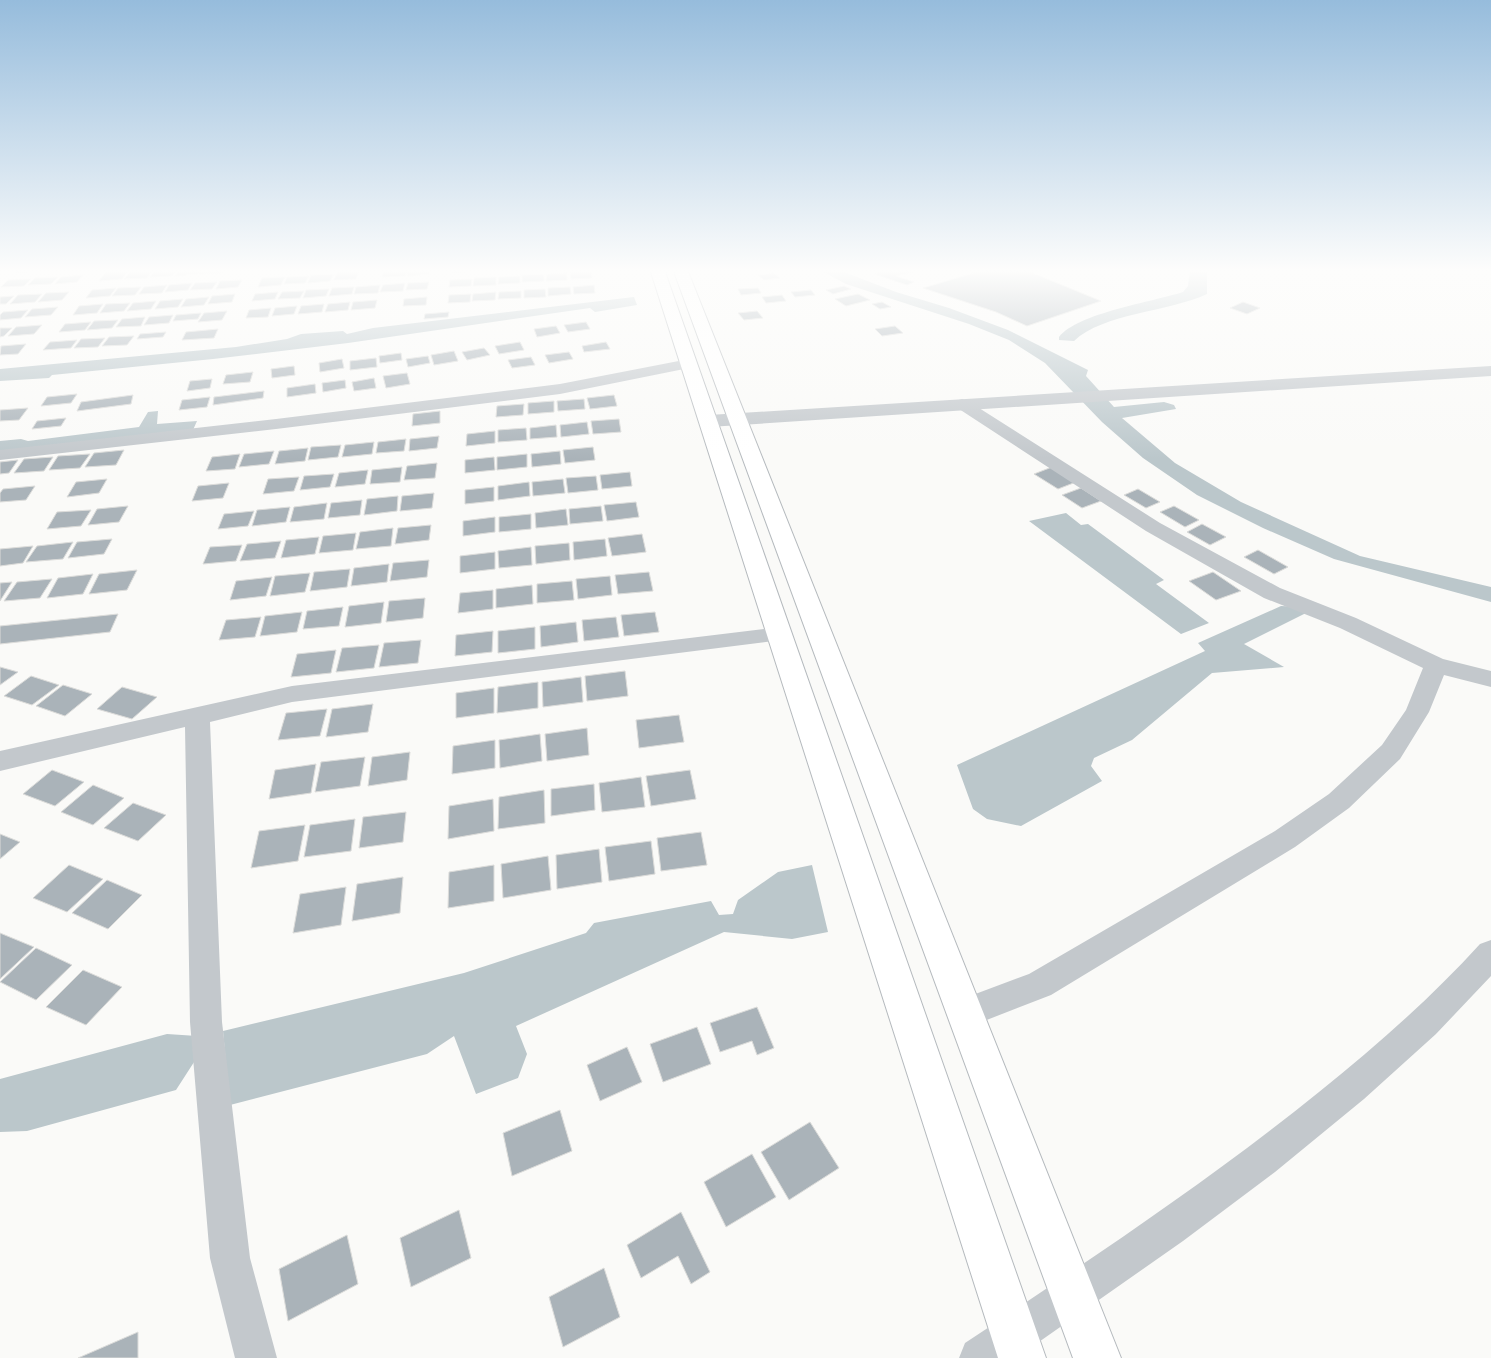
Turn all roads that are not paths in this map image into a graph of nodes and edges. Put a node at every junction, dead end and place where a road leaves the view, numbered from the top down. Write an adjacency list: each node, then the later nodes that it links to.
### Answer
1 (678, 332): 3 (main road)
2 (698, 332): 6 (main road)
3 (689, 364): 6 (main road); 7 (street)
4 (1491, 371): 5 (street)
5 (962, 404): 6 (street); 9 (street)
6 (724, 420): 8 (main road); 14 (main road)
7 (0, 455)
8 (781, 634): 11 (street); 16 (main road)
9 (1436, 664): 10 (street); 14 (street)
10 (1491, 679)
11 (197, 716): 12 (street); 17 (street)
12 (0, 761)
13 (1491, 954): 15 (street)
14 (966, 1013): 15 (main road)
15 (1073, 1294): 16 (street); 19 (main road)
16 (1018, 1346): 18 (street)
17 (256, 1358)
18 (980, 1358)
19 (1097, 1358)

